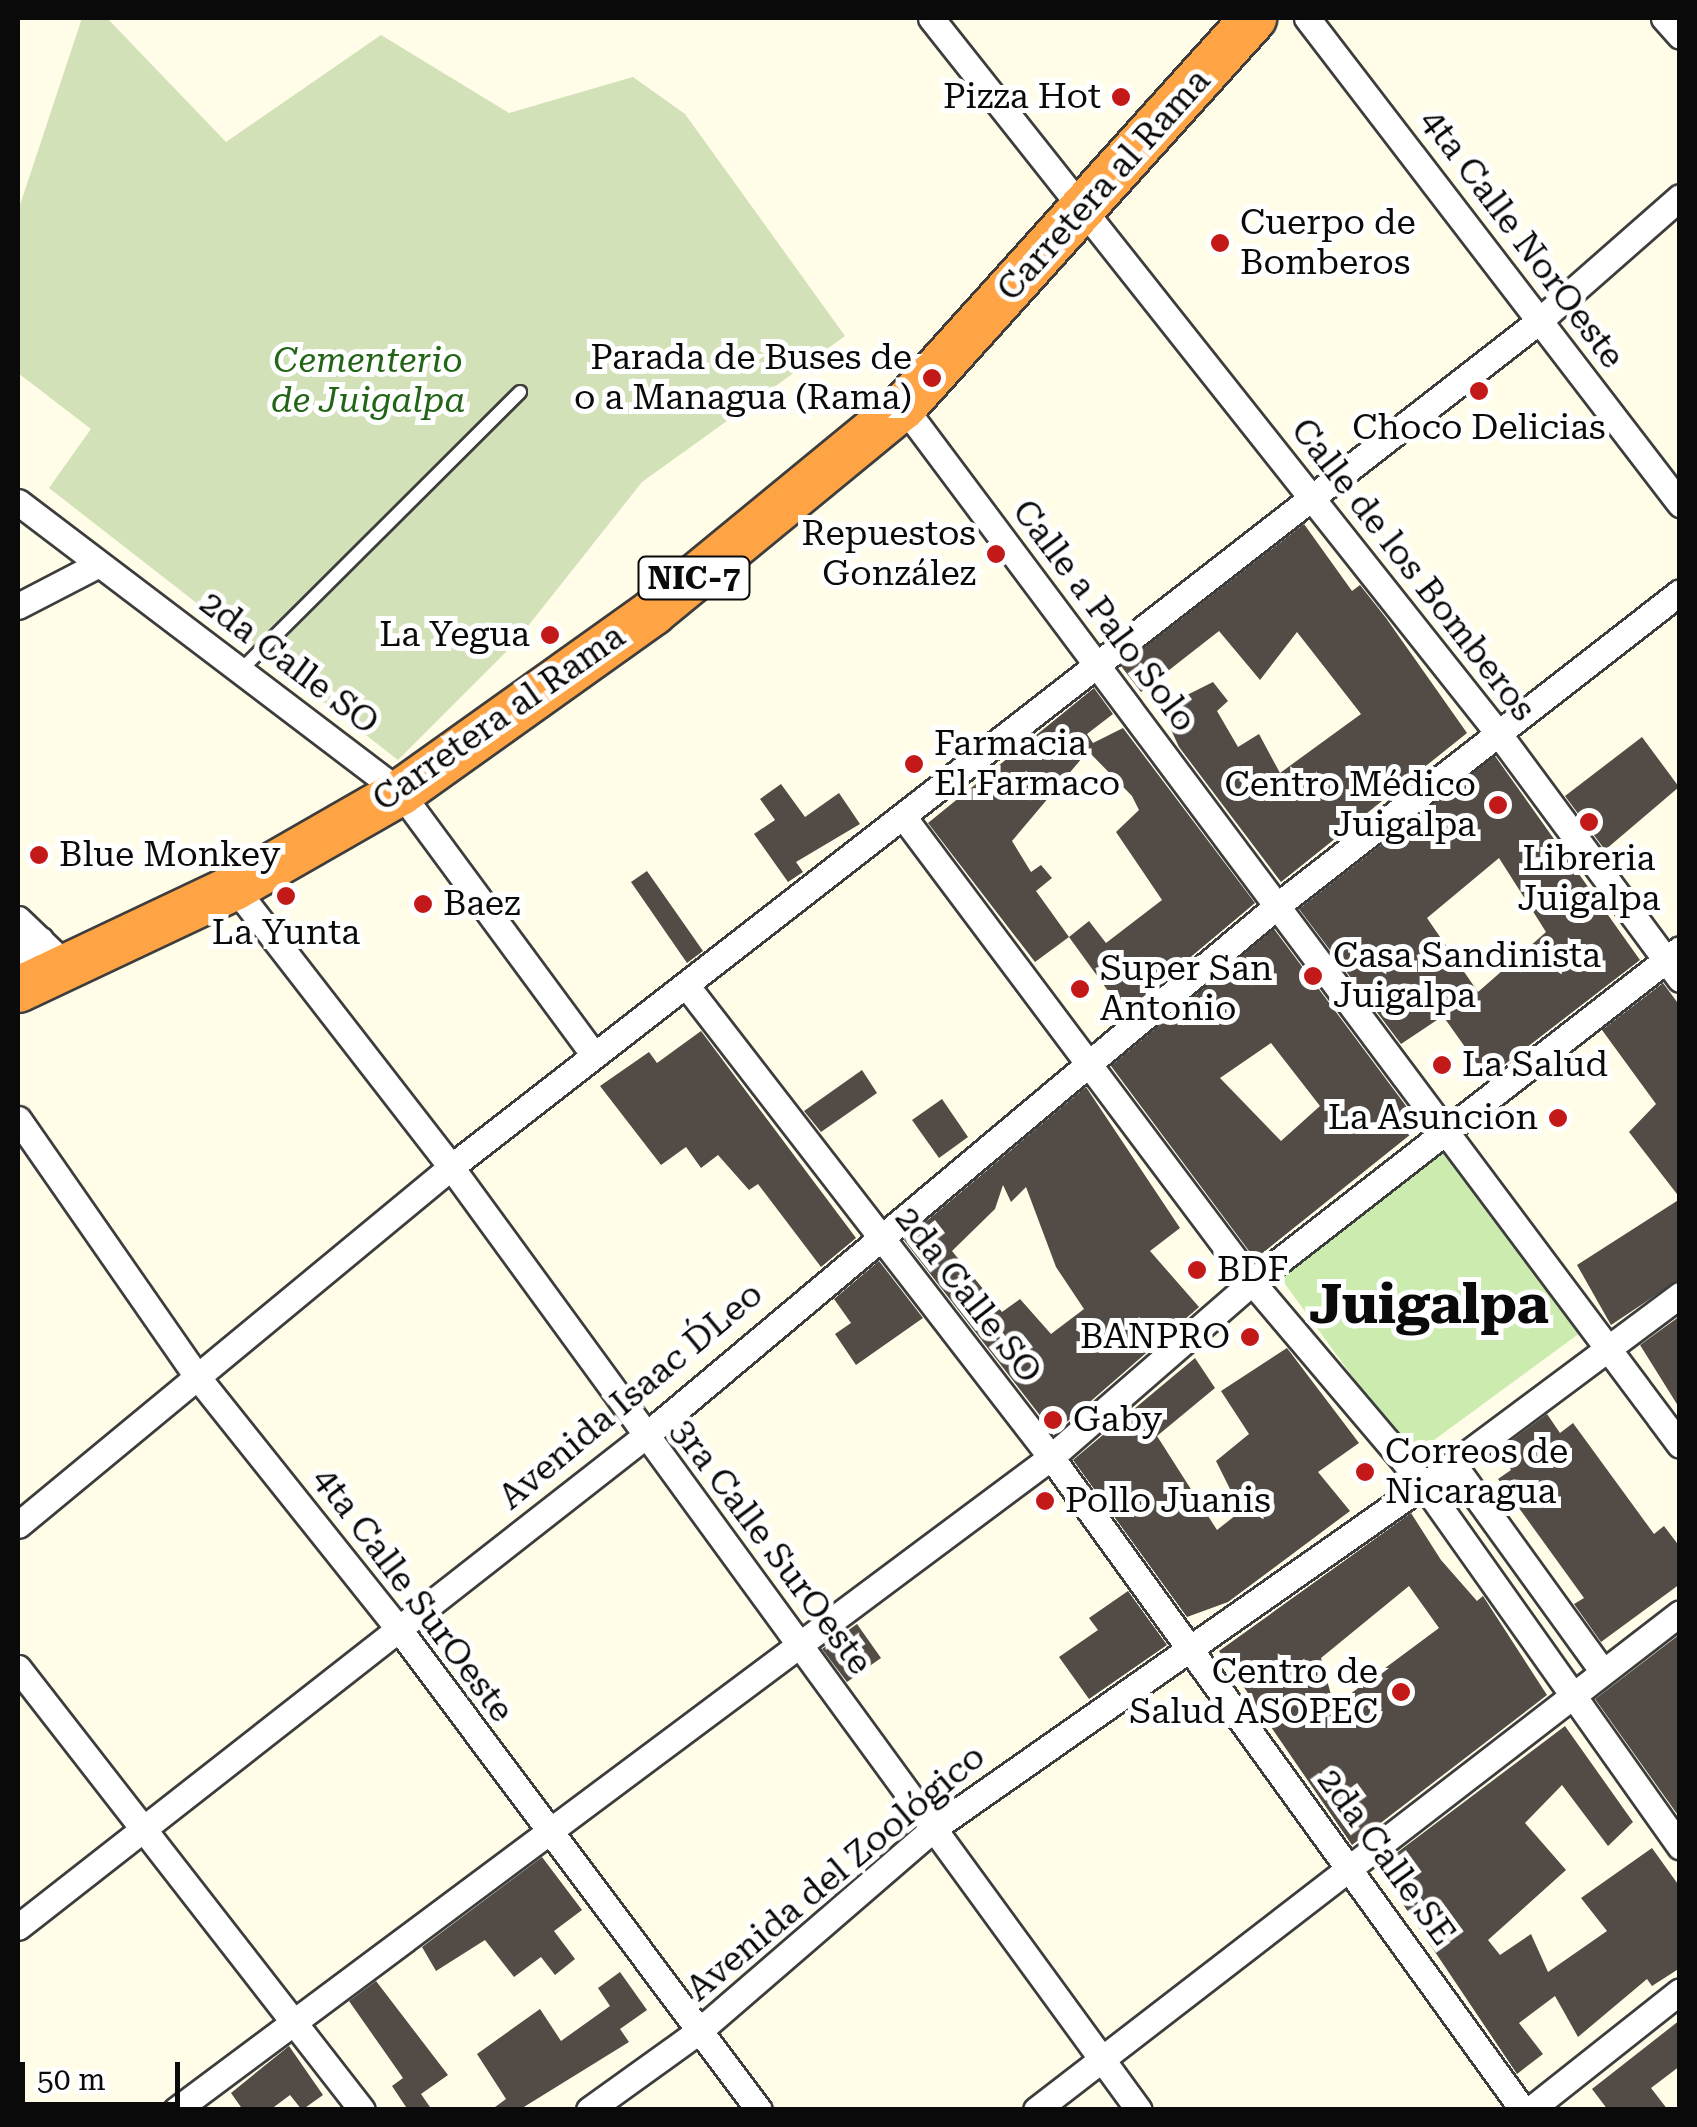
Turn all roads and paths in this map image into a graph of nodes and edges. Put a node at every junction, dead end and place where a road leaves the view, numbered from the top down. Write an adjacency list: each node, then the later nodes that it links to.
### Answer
1 (931, 18): 7 (street, Calle de los Bomberos)
2 (1254, 18): 7 (highway, Carretera al Rama / NIC-7)
3 (1307, 18): 8 (street, 4ta Calle NorOeste)
4 (1664, 18): 5 (street)
5 (1680, 36)
6 (1680, 197): 8 (street)
7 (1086, 209): 10 (highway, Carretera al Rama / NIC-7); 11 (street, Calle de los Bomberos)
8 (1540, 320): 11 (street); 13 (street, 4ta Calle NorOeste)
9 (520, 392): 18 (lane)
10 (903, 406): 17 (street, Calle a Palo Solo); 20 (highway, Carretera al Rama / NIC-7)
11 (1309, 498): 17 (street); 19 (street, Calle de los Bomberos)
12 (18, 502): 14 (street, 2da Calle SO)
13 (1680, 504)
14 (99, 564): 16 (street); 18 (street, 2da Calle SO)
15 (1680, 592): 19 (street, Avenida Isaac D´Leo)
16 (18, 606)
17 (1096, 664): 21 (street); 23 (street, Calle a Palo Solo)
18 (241, 670): 20 (street, 2da Calle SO)
19 (1501, 737): 23 (street, Avenida Isaac D´Leo); 26 (street, Calle de los Bomberos)
20 (400, 792): 22 (highway, Carretera al Rama / NIC-7); 29 (street, 2da Calle SO)
21 (905, 818): 28 (street); 30 (street)
22 (234, 887): 25 (highway, Carretera al Rama / NIC-7); 33 (street, 3ra Calle SurOeste)
23 (1278, 905): 30 (street, Avenida Isaac D´Leo); 32 (street, Calle a Palo Solo)
24 (18, 918): 25 (street)
25 (41, 952): 27 (highway, Carretera al Rama / NIC-7)
26 (1675, 963): 32 (street)
27 (18, 989)
28 (689, 989): 29 (street); 34 (street, 2da Calle SO)
29 (594, 1054): 33 (street)
30 (1086, 1061): 34 (street, Avenida Isaac D´Leo); 35 (street)
31 (18, 1119): 38 (street, 4ta Calle SurOeste)
32 (1446, 1132): 35 (street); 37 (street, Calle a Palo Solo)
33 (451, 1167): 38 (street); 39 (street, 3ra Calle SurOeste)
34 (877, 1235): 39 (street, Avenida Isaac D´Leo); 41 (street, 2da Calle SO)
35 (1252, 1282): 41 (street); 43 (street)
36 (1680, 1295): 37 (street, Avenida del Zoológico)
37 (1607, 1348): 40 (street, Calle a Palo Solo); 42 (street, Avenida del Zoológico)
38 (199, 1378): 44 (street); 46 (street, 4ta Calle SurOeste)
39 (645, 1436): 46 (street, Avenida Isaac D´Leo); 47 (street, 3ra Calle SurOeste)
40 (1680, 1445)
41 (1051, 1457): 47 (street); 48 (street, 2da Calle SO)
42 (1454, 1464): 43 (street, Avenida del Zoológico); 50 (street)
43 (1424, 1485): 48 (street, Avenida del Zoológico); 51 (street)
44 (18, 1526)
45 (1680, 1613): 50 (street)
46 (398, 1628): 52 (street, Avenida Isaac D´Leo); 54 (street, 4ta Calle SurOeste)
47 (796, 1639): 53 (street, 3ra Calle SurOeste); 54 (street)
48 (1190, 1645): 53 (street, Avenida del Zoológico); 56 (street, 2da Calle SE)
49 (18, 1668): 52 (street)
50 (1603, 1672): 51 (street)
51 (1572, 1698): 55 (street); 56 (street)
52 (146, 1828): 57 (street, Avenida Isaac D´Leo); 59 (street)
53 (934, 1828): 60 (street, Avenida del Zoológico); 61 (street, 3ra Calle SurOeste)
54 (545, 1830): 59 (street); 60 (street, 4ta Calle SurOeste)
55 (1680, 1847)
56 (1352, 1870): 61 (street); 68 (street, 2da Calle SE)
57 (18, 1926)
58 (1680, 1990): 68 (street)
59 (289, 2019): 62 (street); 63 (street)
60 (699, 2031): 64 (street, Avenida del Zoológico); 65 (street, 4ta Calle SurOeste)
61 (1102, 2058): 66 (street); 67 (street, 3ra Calle SurOeste)
62 (176, 2110)
63 (362, 2110)
64 (589, 2110)
65 (758, 2110)
66 (1036, 2110)
67 (1139, 2110)
68 (1526, 2110)

